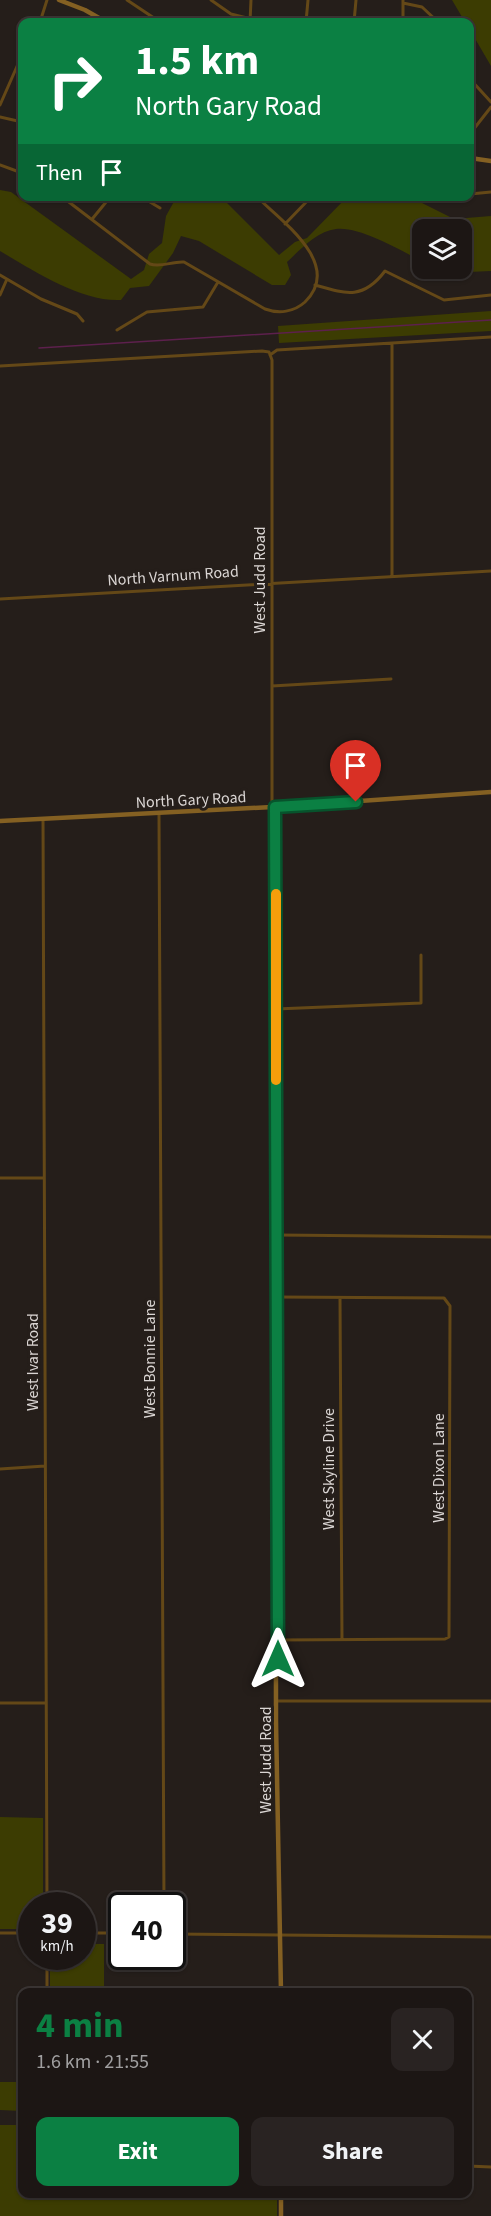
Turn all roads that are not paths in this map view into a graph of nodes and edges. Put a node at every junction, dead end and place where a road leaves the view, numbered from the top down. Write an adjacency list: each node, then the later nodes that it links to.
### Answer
1 (47, 0): 10 (street)
2 (59, 0): 11 (street)
3 (127, 0): 8 (street)
4 (211, 0): 13 (street)
5 (251, 0): 14 (street)
6 (308, 0): 15 (street)
7 (356, 0): 16 (street)
8 (134, 2): 12 (street)
9 (403, 2): 17 (street); 18 (street)
10 (41, 18)
11 (99, 18)
12 (155, 18)
13 (242, 18)
14 (250, 18)
15 (306, 18)
16 (354, 18)
17 (403, 18)
18 (434, 18)
19 (18, 64): 22 (street)
20 (474, 83): 21 (street)
21 (491, 102)
22 (0, 105)
23 (491, 107): 26 (street)
24 (0, 117): 25 (street)
25 (18, 121)
26 (474, 132)
27 (474, 159): 28 (street)
28 (491, 161)
29 (0, 165): 30 (street)
30 (18, 172)
31 (491, 192): 32 (street)
32 (474, 194)
33 (68, 201): 39 (street)
34 (107, 201): 39 (street)
35 (148, 201): 38 (street)
36 (261, 201): 40 (street)
37 (307, 201): 40 (street)
38 (160, 208)
39 (93, 218): 43 (street)
40 (285, 224): 44 (street)
41 (0, 275): 42 (street)
42 (7, 279): 45 (street); 47 (street)
43 (218, 282): 44 (street); 48 (street)
44 (315, 285): 46 (street)
45 (0, 295)
46 (491, 295)
47 (83, 321)
48 (117, 330)
49 (491, 337): 50 (street)
50 (392, 344): 51 (street); 54 (street)
51 (269, 354): 52 (street); 55 (street, West Judd Road)
52 (0, 366)
53 (491, 571): 54 (street, North Varnum Road)
54 (392, 576): 55 (street, North Varnum Road)
55 (272, 582): 56 (street, North Varnum Road); 58 (street, West Judd Road)
56 (0, 599)
57 (391, 680): 58 (street)
58 (272, 686): 60 (street, West Judd Road)
59 (491, 792): 60 (street, North Gary Road)
60 (274, 807): 61 (street, North Gary Road); 65 (street, West Judd Road)
61 (159, 814): 62 (street, North Gary Road); 81 (street, West Bonnie Lane)
62 (43, 819): 63 (street, North Gary Road); 67 (street, West Ivar Road)
63 (0, 821)
64 (421, 955): 65 (street)
65 (276, 1009): 68 (street, West Judd Road)
66 (0, 1178): 67 (street)
67 (44, 1178): 72 (street, West Ivar Road)
68 (277, 1235): 69 (street); 70 (street, West Judd Road)
69 (491, 1237)
70 (277, 1298): 71 (street); 74 (street, West Judd Road)
71 (340, 1298): 75 (street, West Skyline Drive); 75 (street, West Dixon Lane)
72 (45, 1466): 73 (street); 79 (street, West Ivar Road)
73 (0, 1469)
74 (278, 1640): 75 (street); 76 (street, West Judd Road)
75 (342, 1640)
76 (278, 1701): 77 (street); 85 (street, West Judd Road)
77 (491, 1701)
78 (0, 1703): 79 (street)
79 (46, 1703): 80 (street, West Ivar Road)
80 (47, 1892)
81 (164, 1892)
82 (0, 1933): 83 (street)
83 (18, 1933)
84 (186, 1934): 85 (street)
85 (280, 1934): 86 (street); 89 (street, West Judd Road)
86 (491, 1937)
87 (47, 1970): 88 (street)
88 (47, 1988)
89 (280, 1988)
90 (472, 2166): 91 (street)
91 (491, 2167)
92 (281, 2198): 93 (street)
93 (280, 2216)

